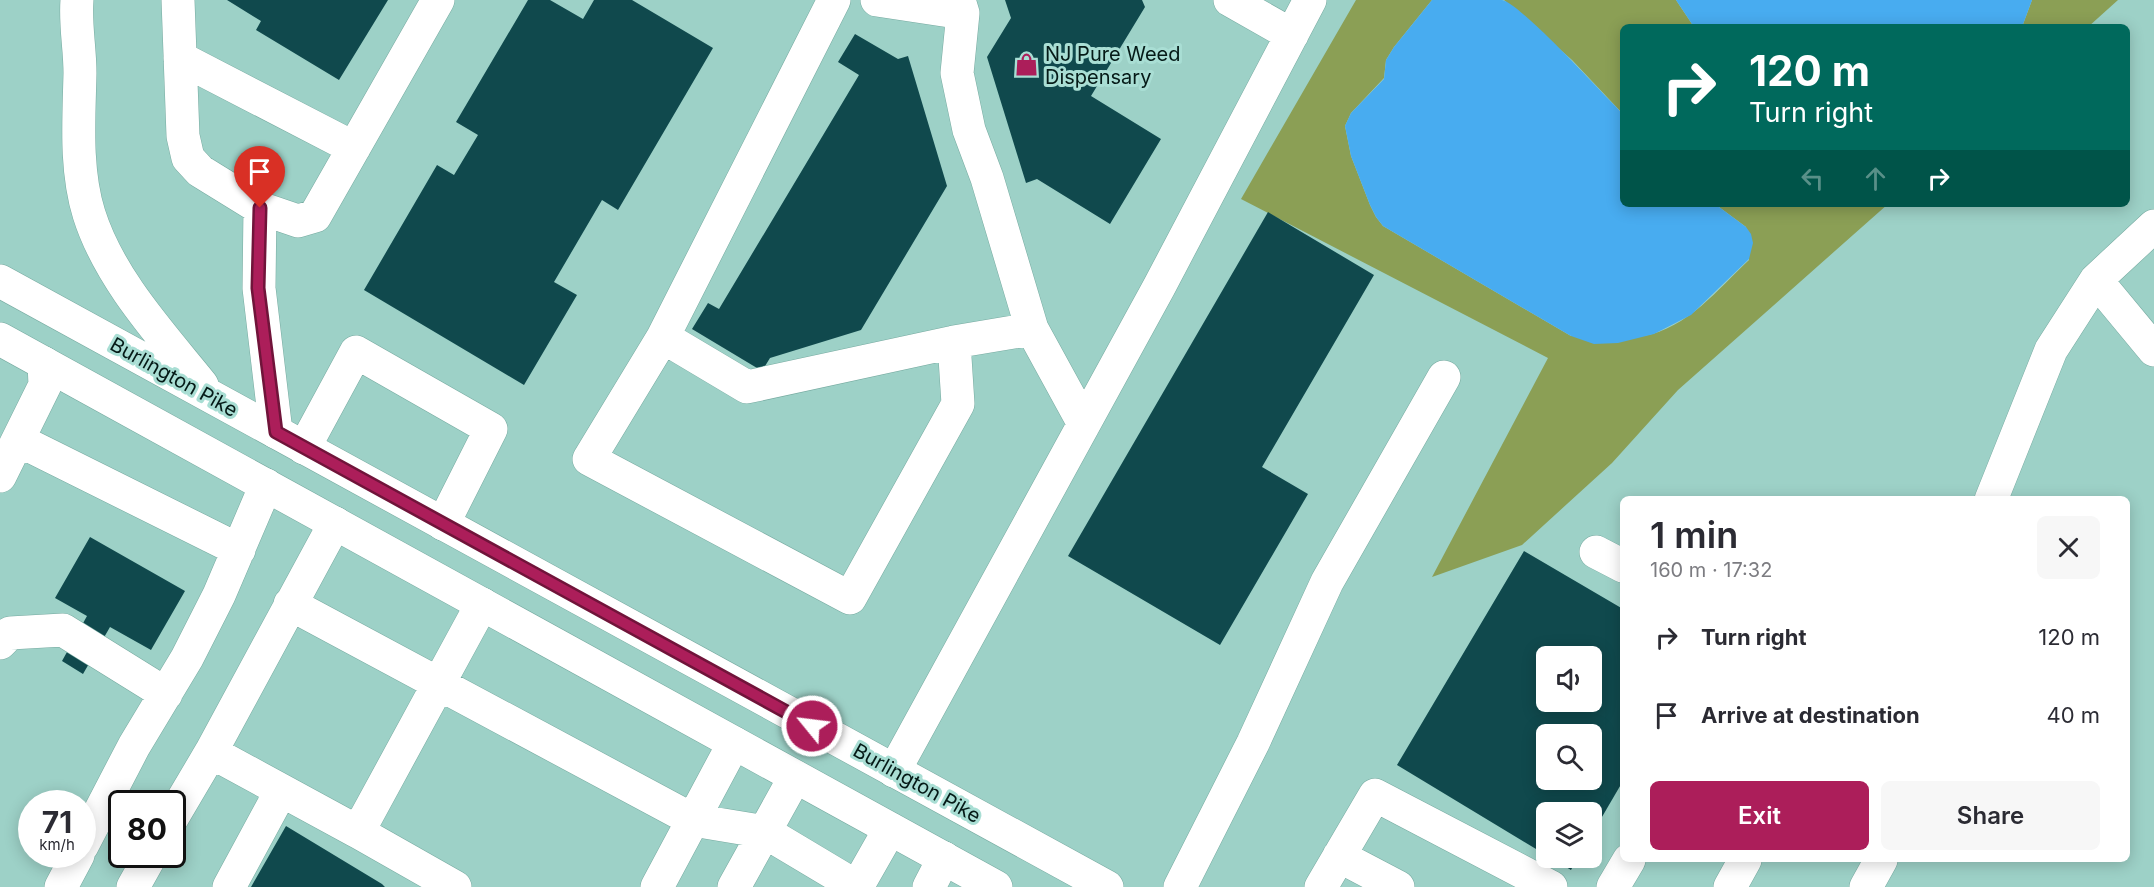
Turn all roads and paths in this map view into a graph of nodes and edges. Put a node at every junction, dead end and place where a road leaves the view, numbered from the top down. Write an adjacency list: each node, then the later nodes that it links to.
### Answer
1 (77, 0): 23 (main road)
2 (178, 0): 10 (main road)
3 (438, 0): 11 (main road)
4 (834, 0): 17 (main road)
5 (877, 0): 8 (main road)
6 (1230, 0): 9 (main road)
7 (1310, 0): 9 (main road)
8 (961, 6): 16 (main road)
9 (1292, 35): 24 (main road)
10 (180, 58): 11 (main road); 12 (main road)
11 (354, 148): 12 (main road)
12 (260, 208): 25 (main road)
13 (2154, 226): 14 (main road)
14 (2096, 280): 20 (main road); 30 (main road)
15 (0, 281): 23 (main road, Burlington Pike)
16 (1032, 329): 19 (main road); 24 (main road)
17 (663, 337): 19 (main road); 19 (main road)
18 (0, 339): 21 (main road)
19 (954, 342)
20 (2154, 350)
21 (44, 363): 26 (main road); 29 (main road)
22 (1444, 377): 67 (main road)
23 (212, 398): 25 (main road, Burlington Pike)
24 (1084, 424): 41 (main road)
25 (276, 432): 27 (main road, Burlington Pike)
26 (18, 440): 28 (main road); 33 (main road)
27 (304, 448): 32 (main road, Burlington Pike); 32 (main road)
28 (0, 476)
29 (266, 485): 31 (main road); 33 (main road)
30 (1993, 496)
31 (335, 523): 34 (main road); 35 (main road)
32 (443, 524): 41 (main road, Burlington Pike)
33 (239, 550): 38 (main road)
34 (291, 604): 37 (main road); 40 (main road)
35 (482, 604): 37 (main road); 39 (main road)
36 (0, 643): 38 (main road)
37 (438, 684): 46 (main road); 48 (main road)
38 (165, 694): 45 (main road)
39 (734, 743): 42 (main road); 46 (main road)
40 (211, 752): 43 (main road); 44 (main road)
41 (894, 771): 66 (main road, Burlington Pike)
42 (795, 777): 47 (main road); 49 (main road)
43 (282, 791): 48 (main road); 59 (main road)
44 (186, 794)
45 (96, 819)
46 (693, 820): 49 (main road); 61 (main road)
47 (890, 829): 51 (main road); 63 (main road)
48 (358, 832): 60 (main road)
49 (765, 832): 62 (main road); 63 (main road)
50 (1339, 856): 68 (main road); 69 (main road); 70 (main road)
51 (944, 858): 64 (main road); 65 (main road)
52 (1628, 862): 71 (main road)
53 (1744, 862): 72 (main road)
54 (1880, 862): 73 (main road)
55 (71, 868): 57 (main road)
56 (144, 868): 58 (main road)
57 (61, 887)
58 (133, 887)
59 (229, 887)
60 (455, 887)
61 (657, 887)
62 (734, 887)
63 (857, 887)
64 (929, 887)
65 (996, 887)
66 (1107, 887)
67 (1180, 887)
68 (1321, 887)
69 (1398, 887)
70 (1551, 887)
71 (1614, 887)
72 (1730, 887)
73 (1866, 887)

